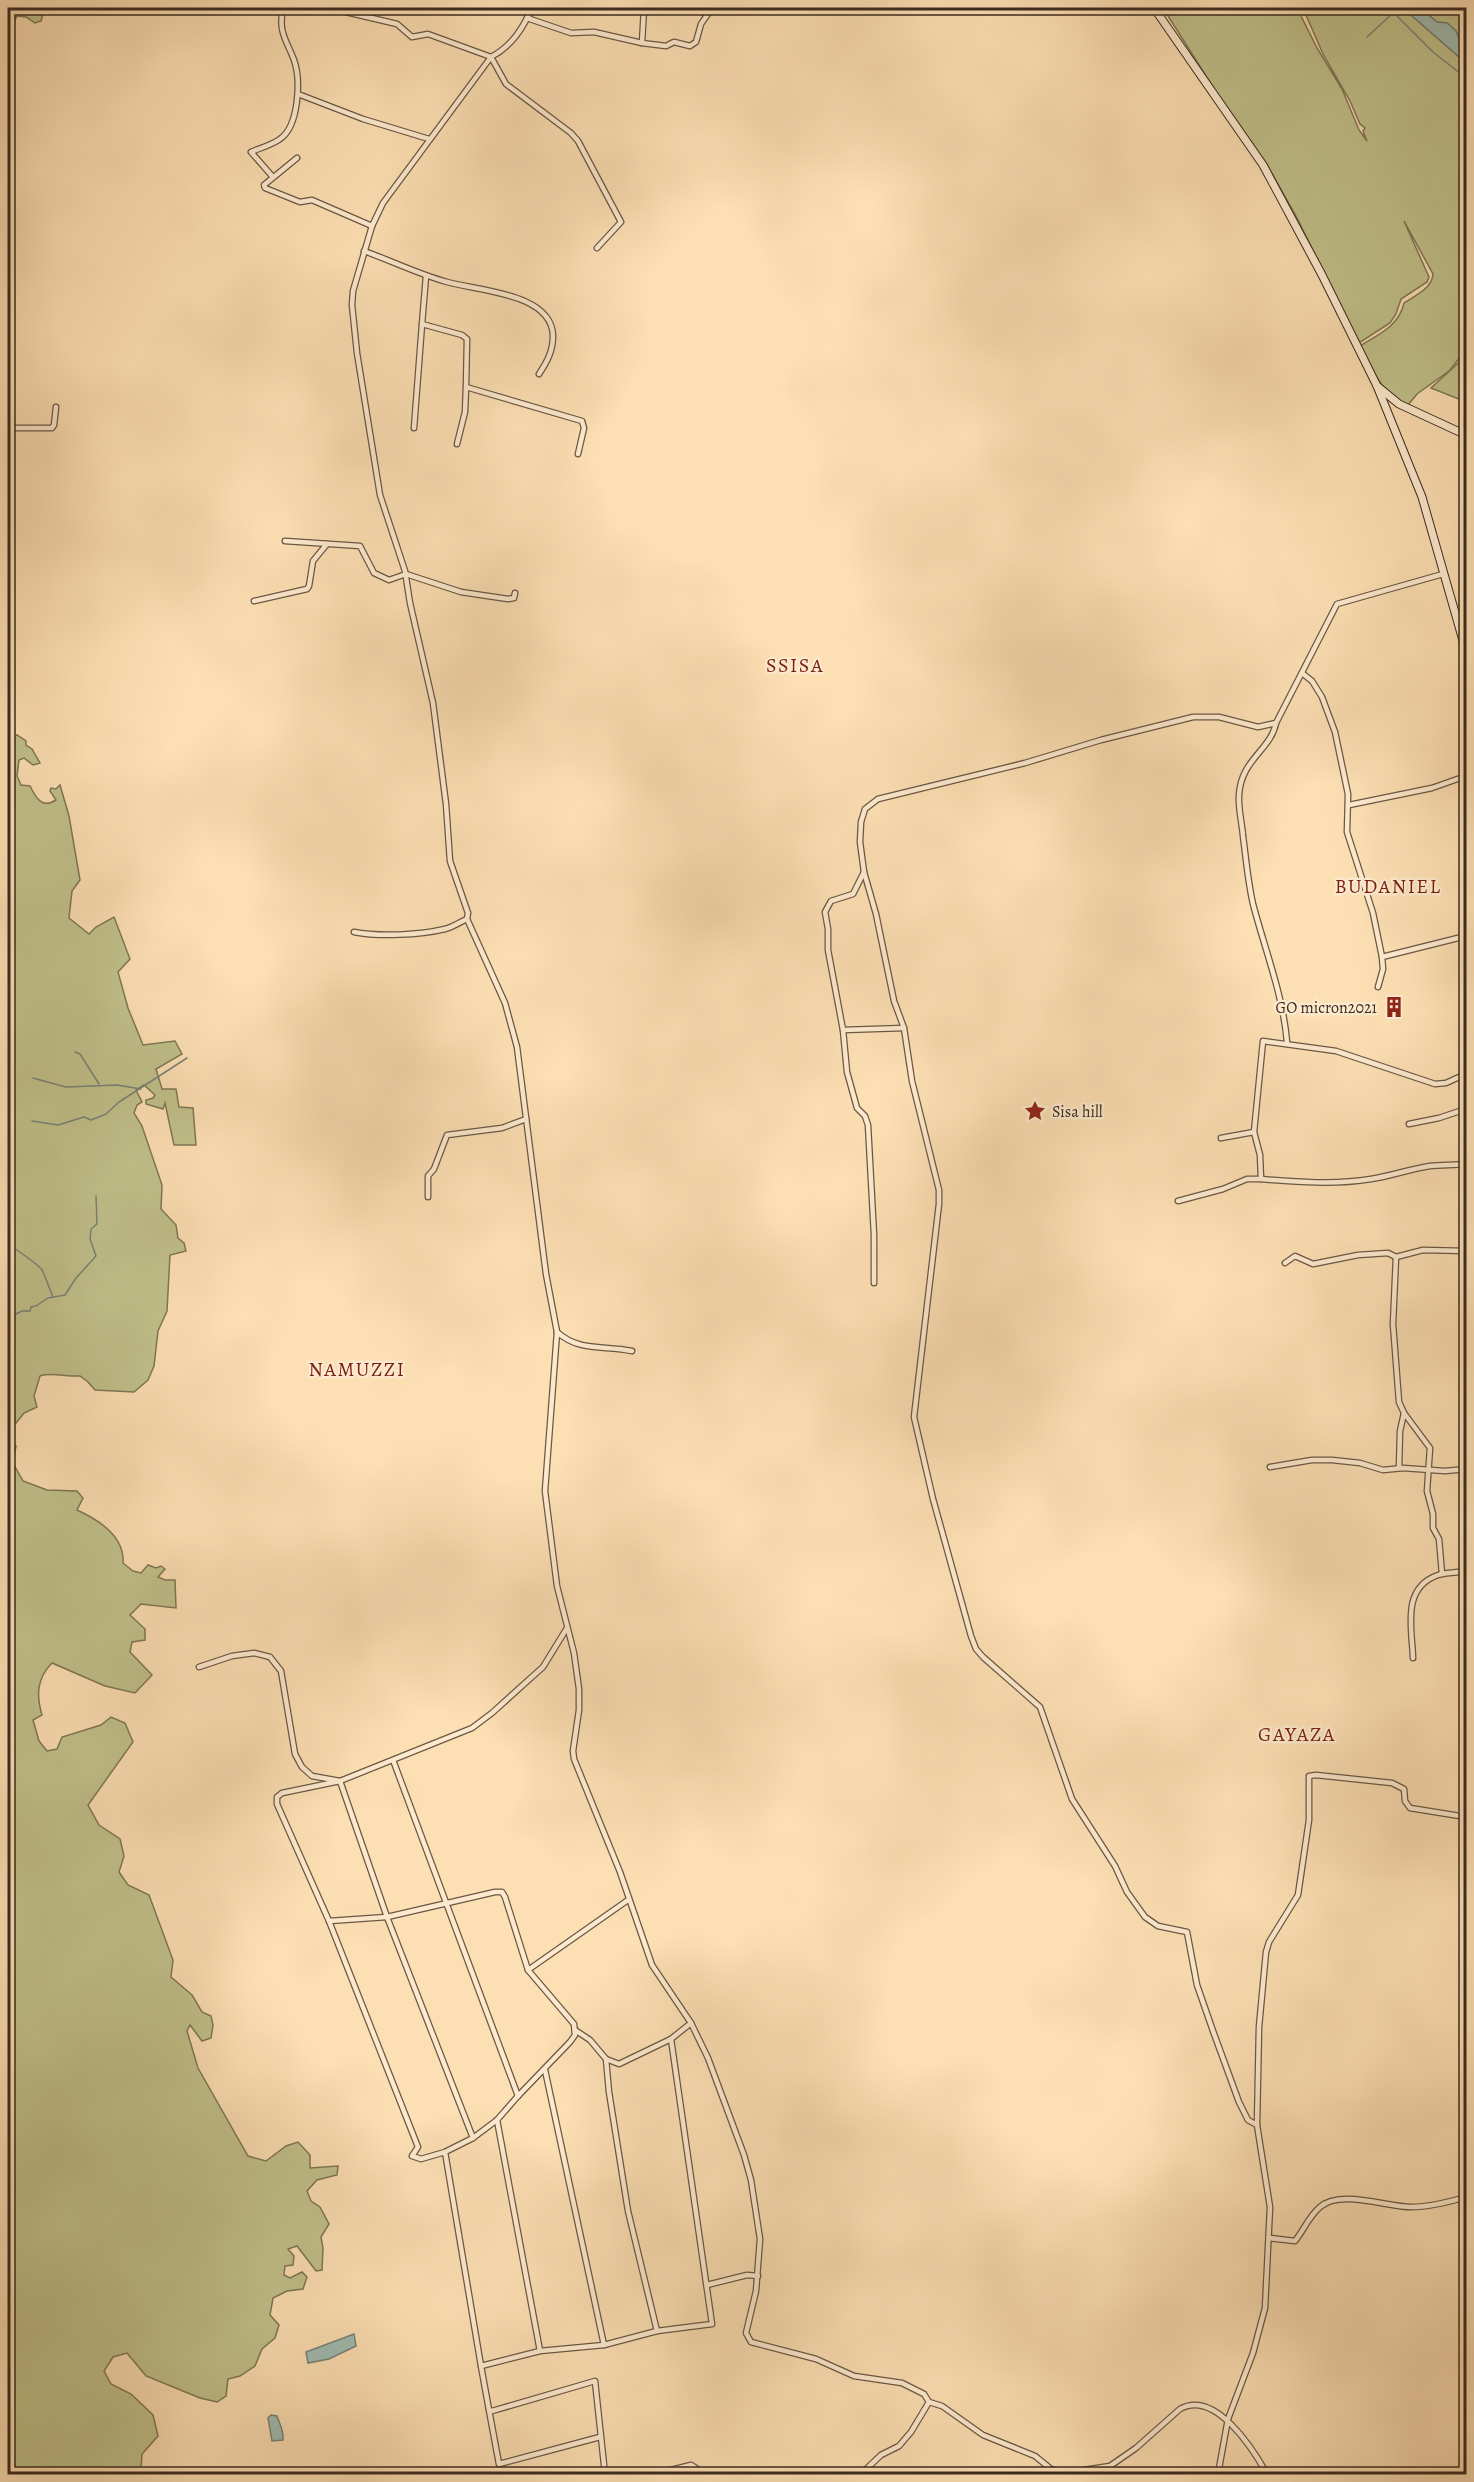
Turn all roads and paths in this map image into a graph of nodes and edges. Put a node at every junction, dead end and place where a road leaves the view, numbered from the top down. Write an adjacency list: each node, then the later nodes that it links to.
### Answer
1 (283, 8): 10 (street)
2 (329, 8): 9 (street)
3 (532, 8): 7 (street)
4 (644, 8): 8 (street)
5 (712, 8): 8 (street)
6 (1154, 8): 20 (main road)
7 (527, 18): 8 (street); 9 (street)
8 (642, 43)
9 (491, 57): 11 (street); 15 (street)
10 (298, 94): 11 (street); 13 (street)
11 (429, 139): 14 (street)
12 (297, 158): 13 (street)
13 (272, 176): 14 (street)
14 (372, 226): 16 (street)
15 (597, 248)
16 (364, 251): 17 (street); 32 (street)
17 (426, 276): 18 (street); 19 (street)
18 (422, 324): 21 (street); 26 (street)
19 (539, 374)
20 (1377, 386): 23 (main road); 24 (main road)
21 (466, 387): 28 (street); 29 (street)
22 (56, 407): 25 (street)
23 (1404, 407): 24 (main road); 27 (main road)
24 (1392, 422): 33 (main road)
25 (8, 428)
26 (414, 428)
27 (1467, 435)
28 (457, 444)
29 (578, 454)
30 (285, 541): 31 (street)
31 (327, 544): 32 (street); 35 (street)
32 (406, 574): 34 (street); 42 (street)
33 (1443, 574): 36 (main road); 37 (street)
34 (515, 593)
35 (254, 601)
36 (1467, 651)
37 (1302, 673): 38 (street); 40 (street)
38 (1275, 723): 41 (street); 49 (street)
39 (1467, 776): 40 (street)
40 (1349, 805): 45 (street)
41 (864, 872): 47 (street); 48 (street)
42 (467, 919): 43 (street); 52 (street)
43 (354, 932)
44 (1467, 936): 45 (street)
45 (1382, 957): 46 (street)
46 (1378, 987)
47 (904, 1028): 48 (street); 91 (street)
48 (843, 1030): 63 (street)
49 (1287, 1042): 50 (street); 54 (street)
50 (1467, 1074)
51 (1467, 1109): 53 (street)
52 (526, 1119): 58 (street); 64 (street)
53 (1409, 1124)
54 (1254, 1132): 55 (street); 57 (street)
55 (1221, 1138)
56 (1467, 1164): 57 (street)
57 (1261, 1179): 59 (street)
58 (428, 1197)
59 (1178, 1201)
60 (1467, 1251): 61 (street)
61 (1396, 1257): 62 (street); 66 (street)
62 (1285, 1263)
63 (874, 1283)
64 (557, 1332): 65 (street); 73 (street)
65 (632, 1351)
66 (1404, 1413): 68 (street); 69 (street)
67 (1270, 1467): 68 (street)
68 (1399, 1468): 69 (street)
69 (1430, 1469): 70 (street); 72 (street)
70 (1467, 1469)
71 (1467, 1571): 72 (street)
72 (1442, 1574): 74 (street)
73 (567, 1628): 76 (street); 79 (street)
74 (1413, 1658)
75 (199, 1667): 77 (street)
76 (393, 1760): 77 (street); 80 (street)
77 (340, 1781): 81 (street); 82 (street)
78 (1467, 1817): 91 (street)
79 (628, 1900): 83 (street); 84 (street)
80 (445, 1902): 81 (street); 83 (street); 89 (street)
81 (387, 1917): 82 (street); 92 (street)
82 (329, 1921): 93 (street)
83 (528, 1970): 85 (street)
84 (691, 2024): 86 (street); 96 (street)
85 (575, 2030): 87 (street); 88 (street)
86 (671, 2039): 87 (street); 97 (street)
87 (606, 2059): 98 (street)
88 (545, 2070): 89 (street); 99 (street)
89 (518, 2096): 90 (street)
90 (497, 2120): 92 (street); 100 (street)
91 (1257, 2126): 95 (street)
92 (473, 2138): 93 (street)
93 (446, 2152): 101 (street)
94 (1467, 2197): 95 (street)
95 (1269, 2238): 104 (street)
96 (758, 2276): 97 (street); 102 (street)
97 (707, 2285): 98 (street)
98 (657, 2331): 99 (street)
99 (604, 2345): 100 (street)
100 (540, 2351): 101 (street)
101 (481, 2366): 103 (street)
102 (929, 2402): 104 (street); 109 (street)
103 (489, 2410): 105 (street); 105 (street)
104 (1228, 2419): 110 (street); 111 (street)
105 (600, 2437): 106 (street)
106 (605, 2475)
107 (655, 2475): 108 (street)
108 (699, 2475)
109 (861, 2475)
110 (1218, 2475)
111 (1267, 2475)

